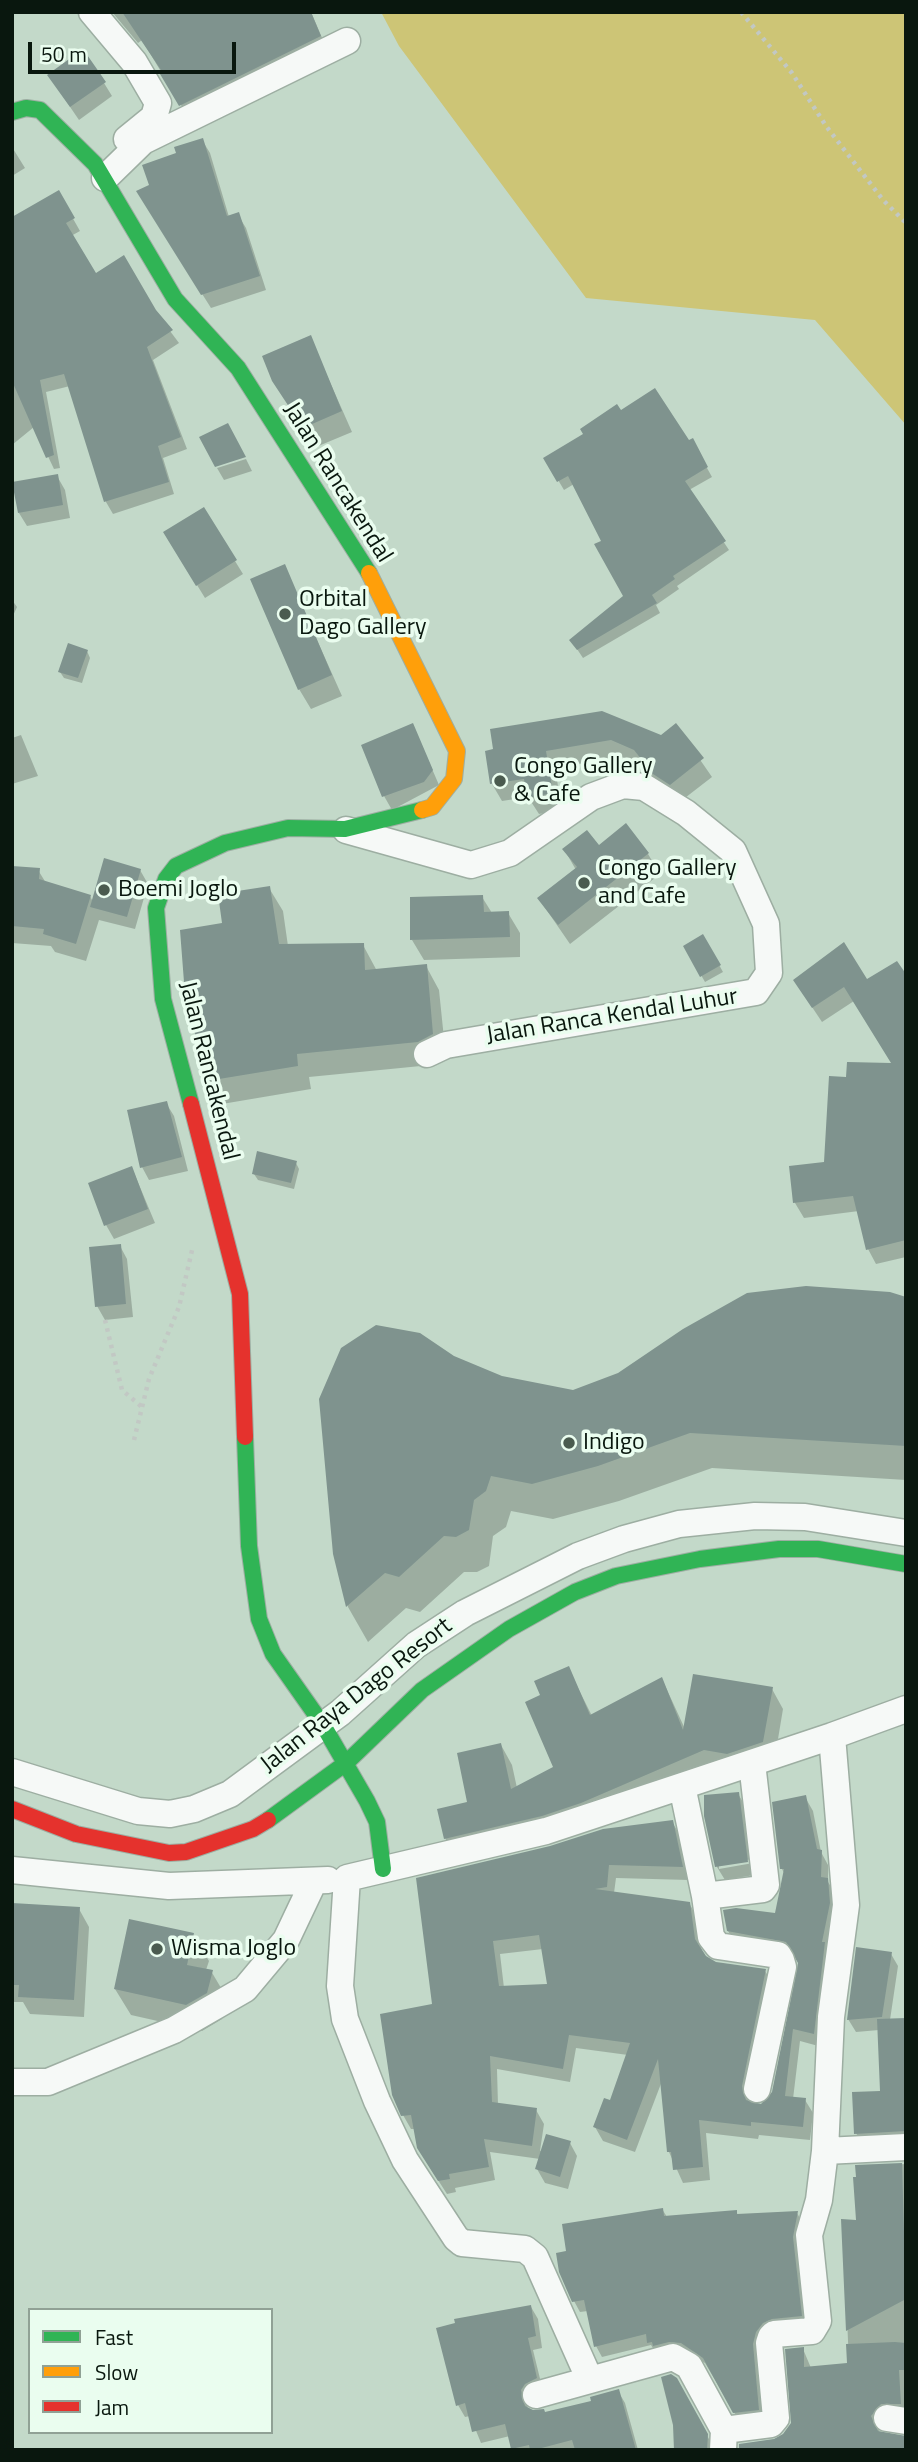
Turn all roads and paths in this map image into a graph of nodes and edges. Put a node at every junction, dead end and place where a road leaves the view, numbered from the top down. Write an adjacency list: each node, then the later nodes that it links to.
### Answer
1 (92, 12): 5 (street)
2 (741, 12): 6 (path)
3 (347, 41): 5 (street)
4 (12, 112): 5 (street, Jalan Rancakendal)
5 (100, 171): 7 (street, Jalan Rancakendal)
6 (906, 223)
7 (345, 830): 8 (street, Jalan Ranca Kendal Luhur); 9 (street, Jalan Rancakendal)
8 (427, 1054)
9 (224, 1224): 11 (path); 16 (street, Jalan Rancakendal)
10 (105, 1320): 11 (path)
11 (142, 1407): 12 (path)
12 (134, 1440)
13 (906, 1533): 16 (street, Jalan Raya Dago Resort)
14 (906, 1564): 18 (street, Jalan Raya Dago Resort)
15 (906, 1709): 17 (street)
16 (323, 1725): 18 (street, Jalan Rancakendal); 20 (street, Jalan Raya Dago Resort)
17 (832, 1736): 19 (street); 31 (street)
18 (346, 1763): 22 (street, Jalan Raya Dago Resort); 23 (street, Jalan Rancakendal)
19 (752, 1763): 21 (street); 27 (street)
20 (12, 1772)
21 (682, 1786): 23 (street); 27 (street)
22 (12, 1809)
23 (383, 1869): 25 (street)
24 (12, 1870): 26 (street)
25 (347, 1878): 26 (street); 32 (street)
26 (314, 1881): 28 (street)
27 (705, 1896): 29 (street)
28 (12, 2082)
29 (757, 2089)
30 (906, 2147): 31 (street)
31 (825, 2151): 34 (street)
32 (589, 2378): 33 (street); 34 (street)
33 (536, 2395)
34 (724, 2440)

